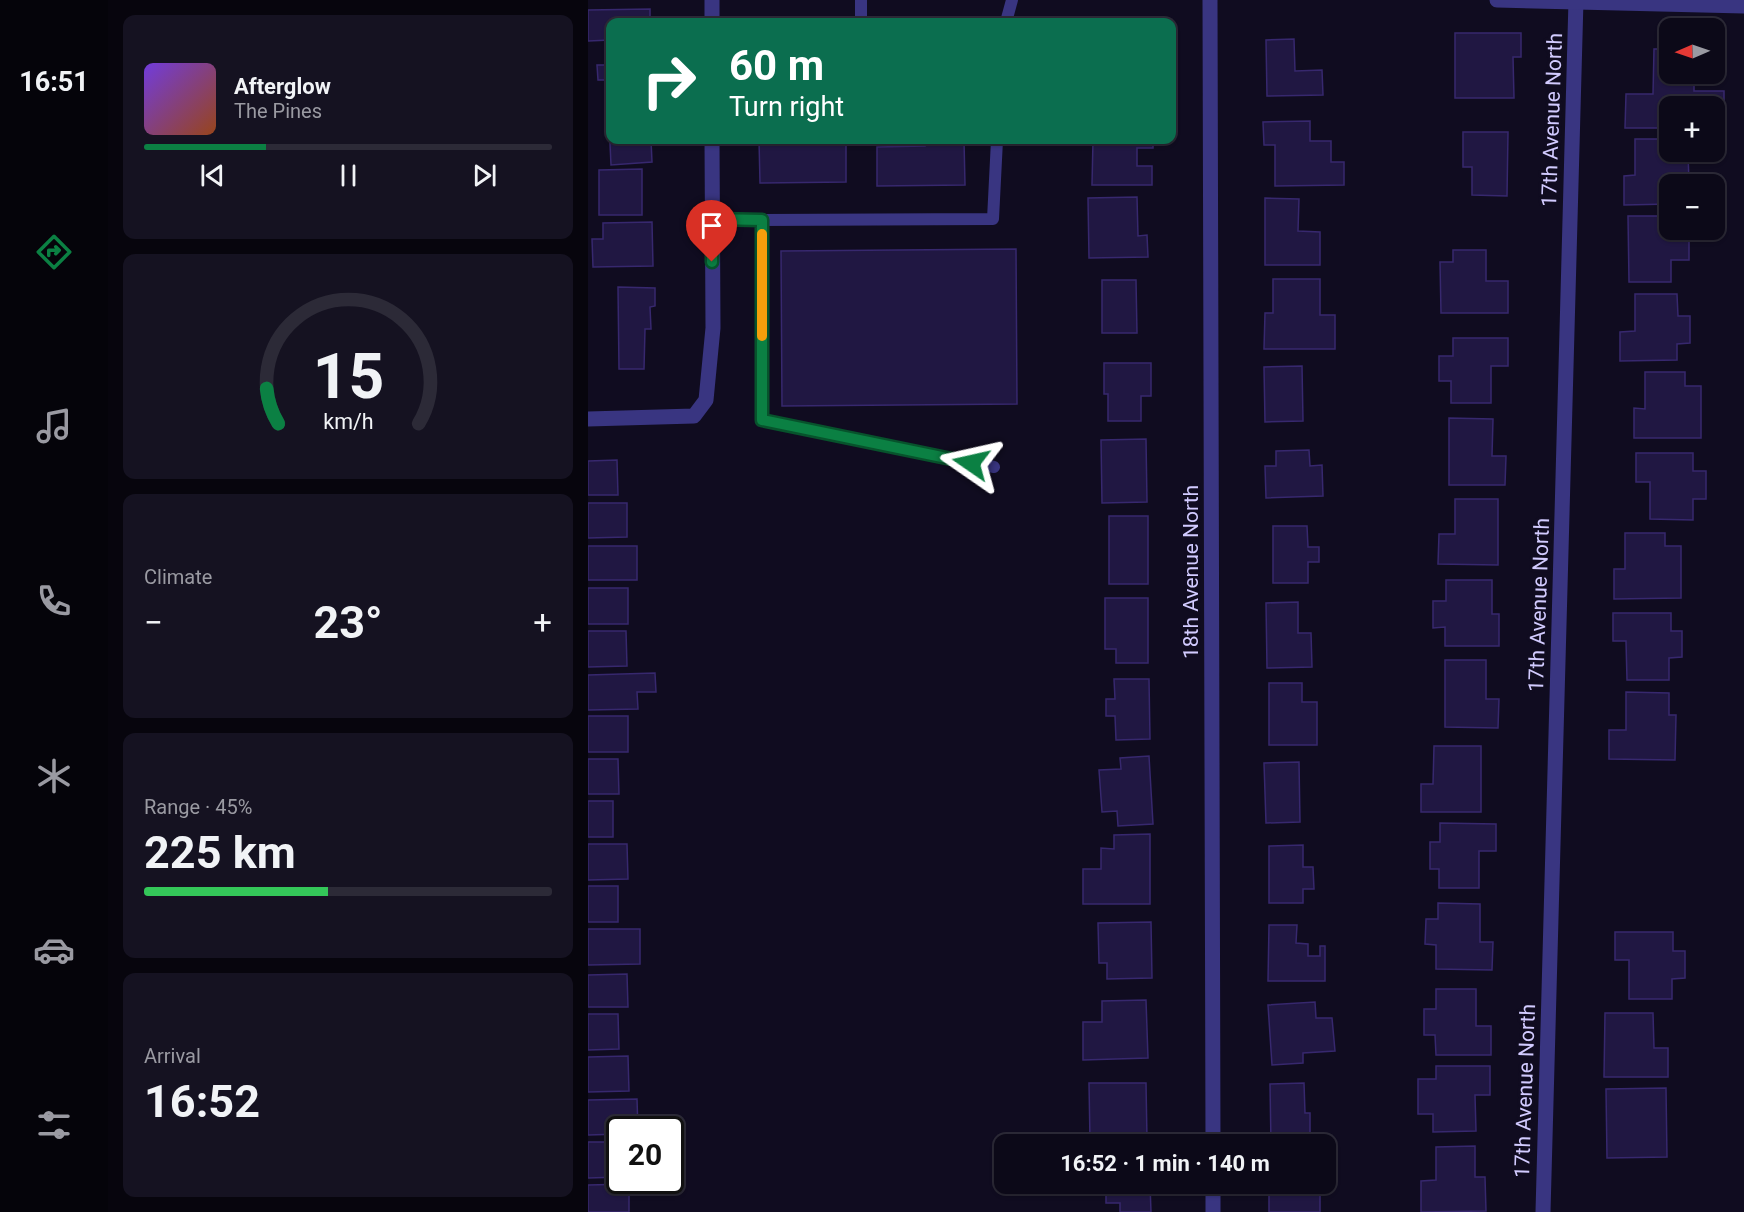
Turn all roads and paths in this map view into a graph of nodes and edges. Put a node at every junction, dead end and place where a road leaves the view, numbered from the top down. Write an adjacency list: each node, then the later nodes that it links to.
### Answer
1 (712, 0): 8 (street)
2 (861, 0): 9 (lane)
3 (1012, 0): 10 (lane)
4 (1210, 0): 17 (street, 18th Avenue North)
5 (1497, 0): 6 (street)
6 (1576, 1): 7 (street); 20 (street, 17th Avenue North)
7 (1744, 6)
8 (712, 18)
9 (861, 18)
10 (1007, 18)
11 (712, 144): 13 (street)
12 (997, 144): 14 (lane)
13 (712, 219): 14 (lane); 15 (street)
14 (762, 220): 16 (lane)
15 (588, 419)
16 (994, 467)
17 (1213, 1134)
18 (1213, 1194): 19 (street)
19 (1213, 1212)
20 (1543, 1212)

